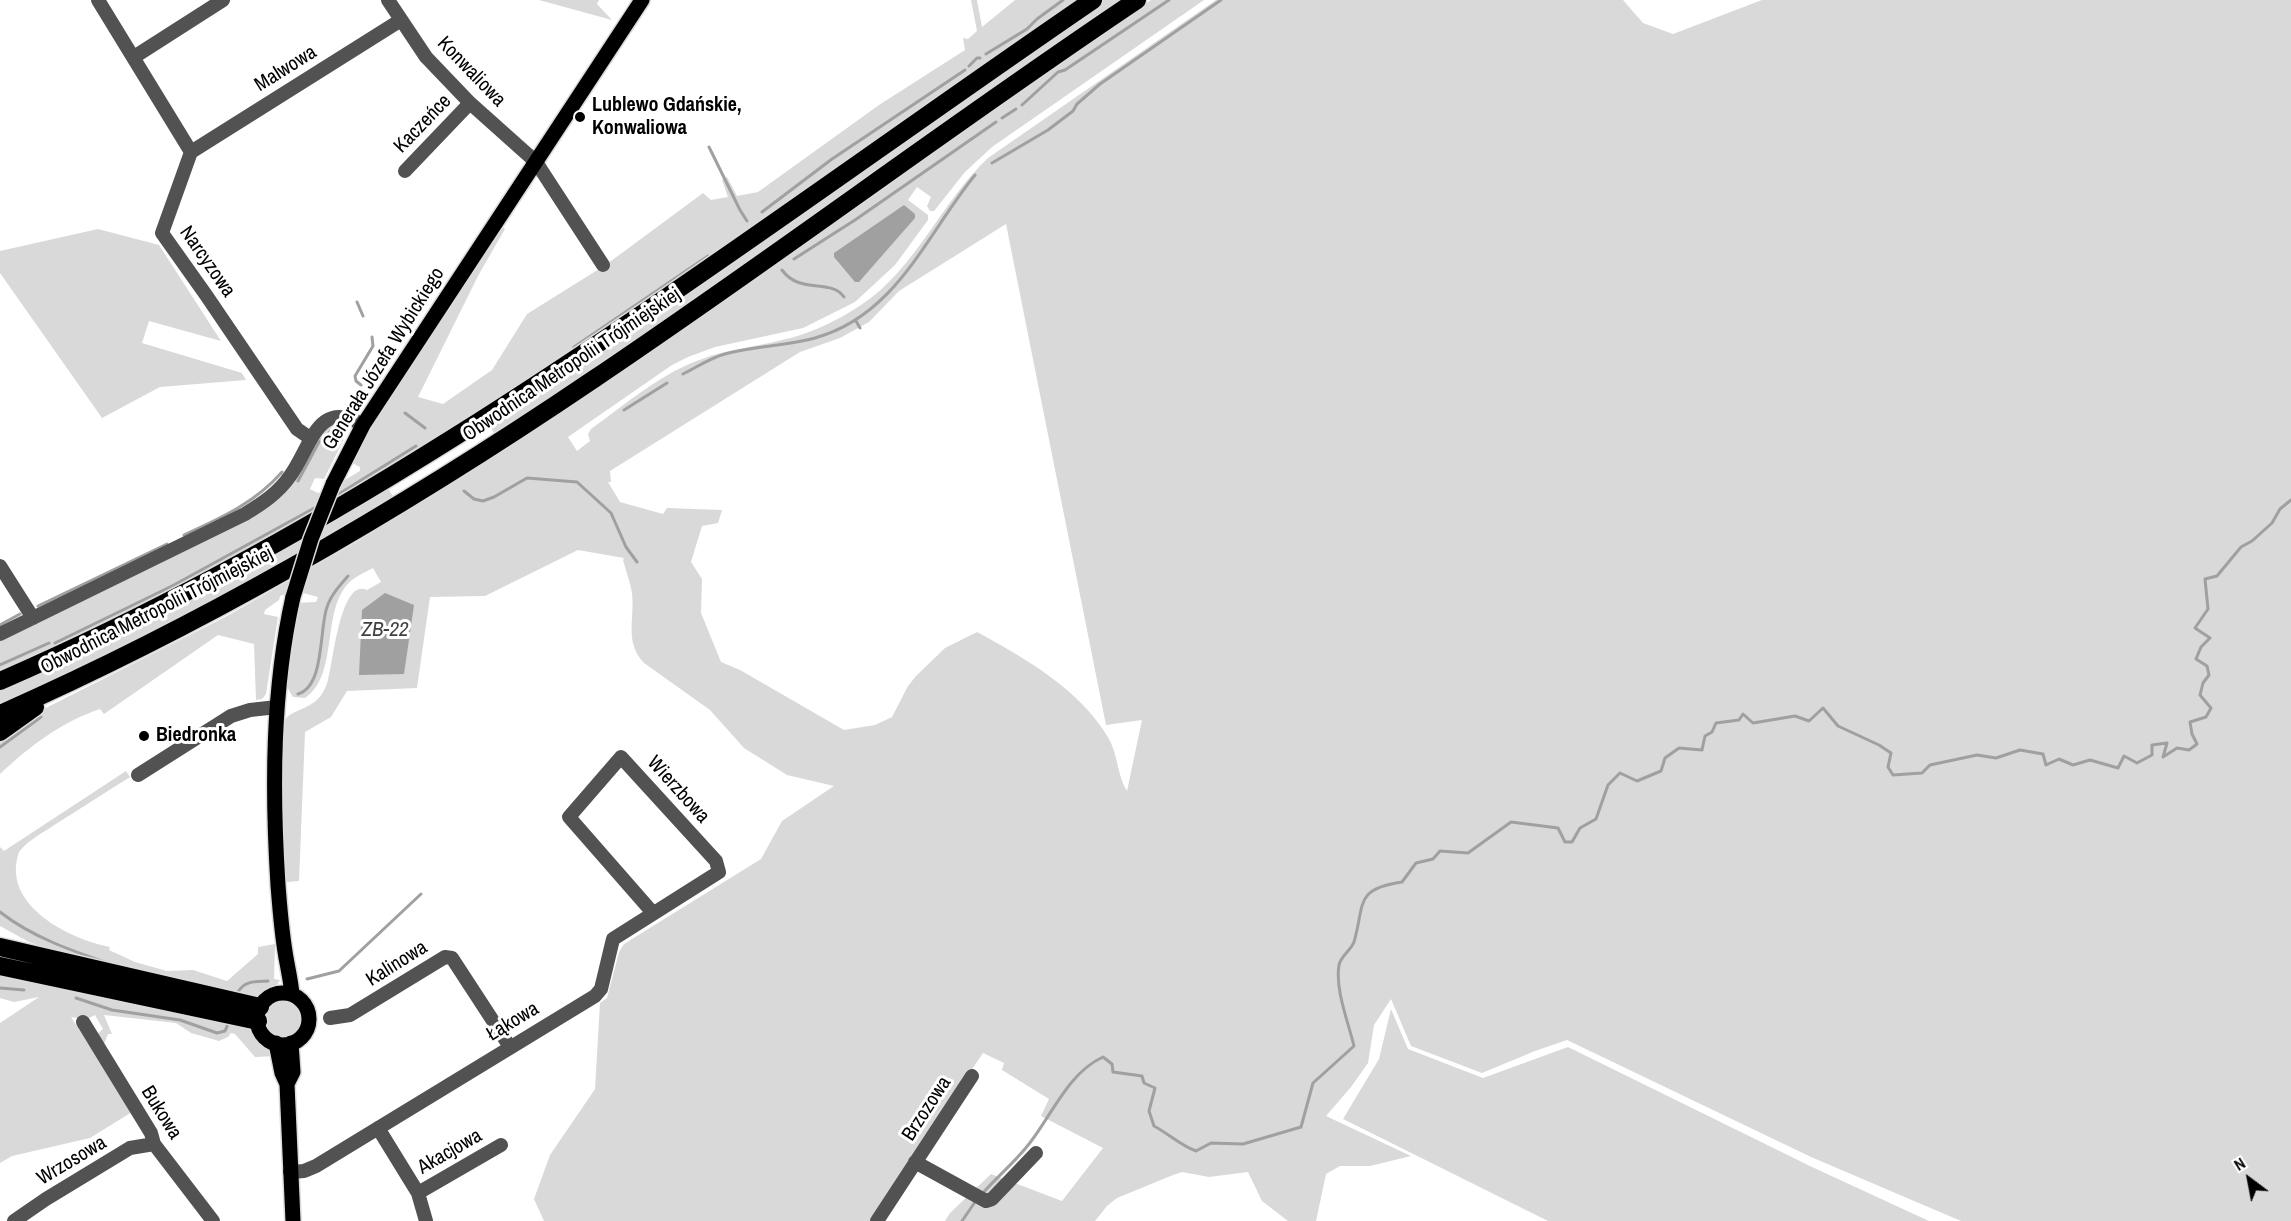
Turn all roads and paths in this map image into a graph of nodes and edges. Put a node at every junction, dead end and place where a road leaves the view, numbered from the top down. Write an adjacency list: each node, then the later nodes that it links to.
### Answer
1 (98, 0): 8 (street)
2 (223, 0): 8 (street)
3 (388, 0): 7 (street, Konwaliowa)
4 (642, 0): 11 (main road, Generała Józefa Wybickiego)
5 (1093, 0): 19 (highway, Obwodnica Metropolii Trójmiejskiej)
6 (1137, 0): 20 (highway, Obwodnica Metropolii Trójmiejskiej)
7 (401, 20): 9 (street, Konwaliowa); 10 (street, Malwowa)
8 (134, 57): 10 (street)
9 (470, 103): 11 (street, Konwaliowa); 12 (street, Kaczeńce)
10 (191, 152): 15 (street, Narcyzowa)
11 (536, 162): 13 (street, Konwaliowa); 14 (main road, Generała Józefa Wybickiego)
12 (405, 171)
13 (603, 265)
14 (363, 425): 15 (street); 21 (main road, Generała Józefa Wybickiego, bridge)
15 (310, 438): 17 (street)
16 (0, 566): 17 (street)
17 (33, 618): 18 (street)
18 (0, 634)
19 (0, 681)
20 (63, 686): 22 (highway, Obwodnica Metropolii Trójmiejskiej); 23 (highway)
21 (277, 707): 24 (street); 31 (main road, Generała Józefa Wybickiego)
22 (0, 714)
23 (0, 732)
24 (138, 775)
25 (718, 872): 26 (street, Łąkowa); 26 (street, Wierzbowa)
26 (653, 913): 36 (street, Łąkowa)
27 (0, 933): 29 (highway)
28 (0, 947): 29 (highway)
29 (44, 958): 32 (highway)
30 (3, 965): 32 (highway)
31 (286, 994): 32 (main road); 35 (main road)
32 (259, 1014): 35 (main road)
33 (330, 1018): 36 (street, Kalinowa)
34 (83, 1022): 39 (street, Bukowa)
35 (284, 1043): 43 (main road)
36 (510, 1047): 38 (street, Łąkowa)
37 (972, 1077): 42 (street, Brzozowa)
38 (378, 1128): 43 (street, Łąkowa); 44 (street)
39 (154, 1144): 45 (street, Wrzosowa); 46 (street, Bukowa)
40 (501, 1145): 44 (street, Akacjowa)
41 (1036, 1152): 42 (street, Brzozowa)
42 (915, 1162): 49 (street, Brzozowa)
43 (290, 1172): 47 (main road)
44 (418, 1193): 48 (street)
45 (14, 1221)
46 (213, 1221)
47 (293, 1221)
48 (426, 1221)
49 (877, 1221)

